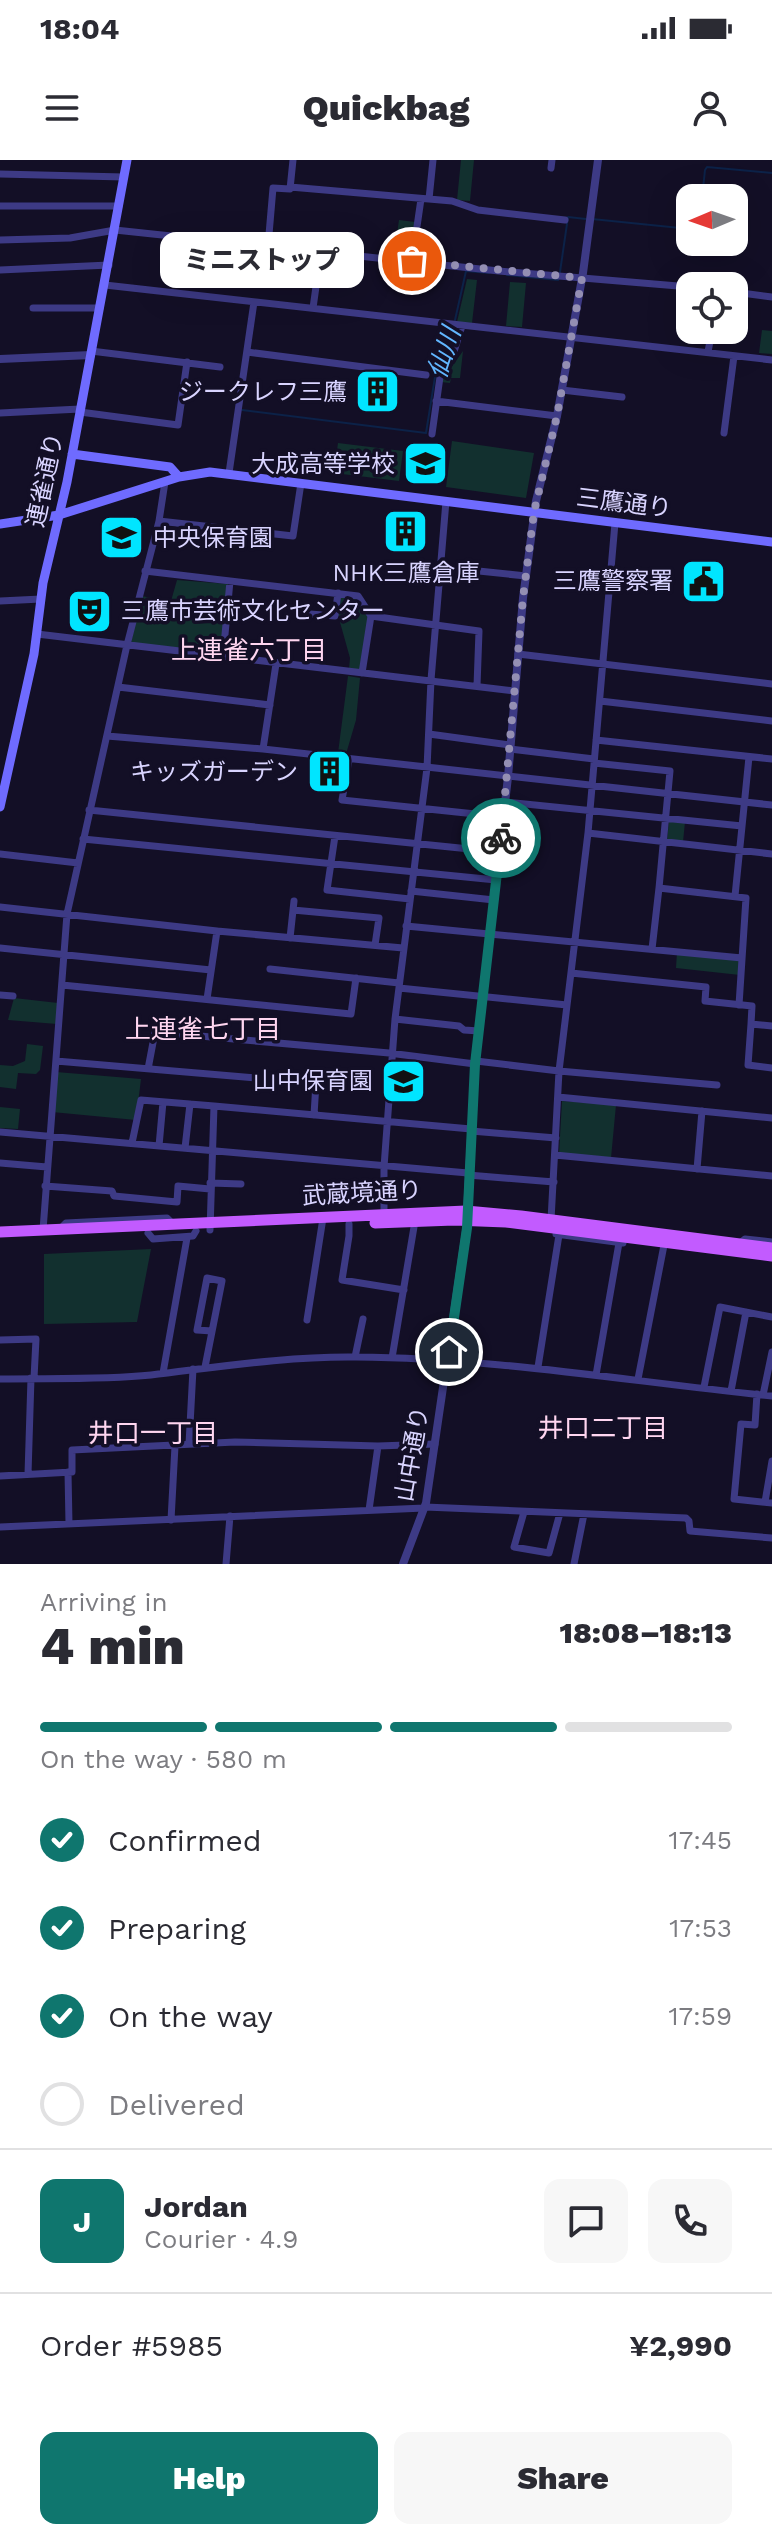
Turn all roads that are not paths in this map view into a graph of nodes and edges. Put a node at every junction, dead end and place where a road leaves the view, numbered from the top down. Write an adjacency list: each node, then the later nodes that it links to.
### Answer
1 (127, 160): 6 (main road, 連雀通り)
2 (293, 160): 7 (street)
3 (433, 160): 8 (street)
4 (598, 160): 19 (street, 山中通り)
5 (0, 174): 6 (street)
6 (124, 177): 10 (main road, 連雀通り)
7 (290, 187): 8 (street); 14 (street)
8 (425, 199): 11 (street); 16 (street)
9 (0, 206): 10 (street)
10 (119, 206): 12 (main road, 連雀通り)
11 (565, 220)
12 (115, 230): 13 (street); 14 (street); 17 (main road, 連雀通り)
13 (0, 240)
14 (268, 246): 15 (street)
15 (321, 251): 16 (street); 27 (street)
16 (412, 261): 19 (street)
17 (109, 265): 18 (street); 20 (main road, 連雀通り)
18 (0, 270)
19 (582, 278): 21 (street); 29 (street, 山中通り)
20 (105, 285): 24 (street); 26 (main road, 連雀通り)
21 (676, 286)
22 (748, 294): 23 (street)
23 (772, 297)
24 (254, 302): 27 (street); 31 (street)
25 (33, 308): 26 (street)
26 (100, 308): 33 (main road, 連雀通り)
27 (313, 308): 28 (street)
28 (456, 325): 29 (street); 42 (street)
29 (571, 337): 32 (street); 40 (street, 山中通り)
30 (709, 344): 32 (street)
31 (247, 352): 39 (street); 49 (street)
32 (708, 352): 34 (street)
33 (91, 353): 35 (street); 37 (street); 43 (main road, 連雀通り)
34 (734, 356): 36 (street); 46 (street)
35 (0, 359)
36 (772, 360)
37 (187, 362): 38 (street); 43 (street)
38 (220, 367)
39 (426, 375)
40 (562, 390): 41 (street); 45 (street, 山中通り)
41 (622, 397)
42 (436, 401): 45 (street); 47 (street)
43 (80, 411): 44 (street); 48 (main road, 連雀通り)
44 (0, 413)
45 (557, 416): 54 (street, 山中通り)
46 (724, 433)
47 (432, 434)
48 (72, 454): 50 (main road); 55 (main road, 連雀通り)
49 (229, 473): 50 (main road, 三鷹通り); 52 (main road, 三鷹通り)
50 (179, 477): 51 (main road, 三鷹通り)
51 (165, 482): 55 (main road, 三鷹通り); 56 (street)
52 (301, 483): 53 (main road, 三鷹通り); 56 (street)
53 (446, 501): 54 (main road, 三鷹通り); 60 (street)
54 (534, 512): 57 (main road, 三鷹通り); 62 (street, 山中通り)
55 (59, 515): 58 (main road, 三鷹通り); 65 (main road, 連雀通り)
56 (159, 521): 61 (street)
57 (615, 523): 59 (main road, 三鷹通り); 75 (street)
58 (0, 524)
59 (772, 542)
60 (440, 567): 62 (street); 69 (street)
61 (145, 571): 63 (street); 71 (street)
62 (526, 576): 72 (street, 山中通り)
63 (230, 581): 64 (street); 73 (street)
64 (338, 593): 67 (street); 68 (street)
65 (41, 599): 66 (street); 70 (main road, 連雀通り)
66 (0, 601)
67 (310, 614)
68 (371, 616): 69 (street); 76 (street)
69 (435, 624): 77 (street); 79 (street)
70 (37, 634): 71 (street); 97 (main road, 連雀通り)
71 (127, 645): 73 (street); 80 (street)
72 (518, 654): 75 (street); 81 (street, 山中通り)
73 (223, 656): 74 (street)
74 (276, 664): 76 (street); 83 (street)
75 (603, 664): 78 (street); 82 (street)
76 (362, 673): 77 (street)
77 (431, 680): 79 (street); 85 (street)
78 (772, 684)
79 (477, 686): 81 (street)
80 (118, 687): 83 (street); 86 (street)
81 (515, 691): 88 (street, 山中通り)
82 (600, 701): 84 (street); 87 (street)
83 (270, 705): 89 (street)
84 (772, 721)
85 (429, 734): 88 (street); 94 (street)
86 (107, 736): 89 (street); 105 (street)
87 (596, 740): 90 (street); 93 (street)
88 (510, 747): 93 (street); 95 (street, 山中通り)
89 (263, 749): 92 (street)
90 (749, 757): 91 (street); 100 (street)
91 (772, 759)
92 (349, 760): 94 (street); 103 (street)
93 (594, 761): 96 (street); 98 (street)
94 (427, 768): 95 (street); 103 (street)
95 (508, 777): 96 (street); 99 (street, 山中通り)
96 (593, 786): 98 (street); 104 (street)
97 (2, 793): 102 (main road, 連雀通り)
98 (668, 794): 100 (street); 107 (street)
99 (505, 802): 104 (street); 106 (street, 山中通り)
100 (745, 802): 101 (street); 108 (street)
101 (772, 805)
102 (0, 807)
103 (423, 808): 106 (street); 113 (street)
104 (591, 809): 107 (street); 109 (street)
105 (89, 810): 110 (street); 111 (street)
106 (504, 817): 115 (street, 山中通り)
107 (667, 817): 108 (street); 112 (street)
108 (742, 826): 114 (street)
109 (588, 833): 112 (street); 132 (street)
110 (335, 836): 113 (street); 119 (street)
111 (83, 839): 118 (street); 119 (street)
112 (665, 842): 114 (street); 122 (street)
113 (418, 844): 115 (street); 120 (street)
114 (740, 850): 117 (street); 124 (street)
115 (499, 852): 121 (street, 山中通り)
116 (0, 854): 118 (street)
117 (772, 854)
118 (78, 863): 127 (street)
119 (330, 863): 120 (street); 123 (street)
120 (415, 872): 121 (street); 123 (street)
121 (496, 880): 125 (street, 山中通り)
122 (659, 888): 124 (street); 136 (street)
123 (411, 895): 125 (street); 128 (street)
124 (735, 896): 138 (street)
125 (494, 900): 130 (street, 山中通り)
126 (0, 907): 127 (street)
127 (67, 914): 129 (street); 137 (street)
128 (406, 926): 130 (street); 135 (street)
129 (217, 931): 131 (street); 140 (street)
130 (490, 934): 132 (street); 147 (street, 山中通り)
131 (290, 938): 133 (street); 133 (street)
132 (574, 942): 136 (street); 141 (street)
133 (375, 945): 135 (street)
134 (0, 948): 137 (street)
135 (403, 948): 144 (street)
136 (652, 949): 138 (street)
137 (62, 955): 140 (street); 143 (street)
138 (742, 958): 150 (street)
139 (270, 969): 142 (street)
140 (211, 970): 148 (street)
141 (571, 973): 149 (street); 150 (street)
142 (356, 978): 144 (street); 148 (street)
143 (62, 985): 148 (street); 156 (street)
144 (399, 986): 147 (street); 151 (street)
145 (0, 995): 146 (street)
146 (13, 996)
147 (482, 997): 149 (street); 154 (street, 山中通り)
148 (207, 999)
149 (567, 1005): 160 (street)
150 (739, 1005): 152 (street)
151 (395, 1019): 154 (street); 155 (street)
152 (751, 1024): 153 (street); 158 (street)
153 (772, 1026)
154 (479, 1031): 157 (street, 山中通り)
155 (392, 1054): 157 (street); 159 (street); 169 (street)
156 (56, 1061): 159 (street); 172 (street)
157 (475, 1062): 160 (street); 170 (street, 山中通り)
158 (772, 1068)
159 (148, 1069): 167 (street)
160 (559, 1071): 161 (street); 162 (street)
161 (717, 1085)
162 (558, 1097): 166 (street); 173 (street)
163 (163, 1102): 164 (street); 174 (street); 175 (street)
164 (190, 1104): 165 (street); 176 (street)
165 (214, 1106): 167 (street); 177 (street)
166 (702, 1111): 168 (street); 182 (street)
167 (314, 1115): 169 (street)
168 (772, 1118)
169 (388, 1121): 170 (street); 181 (street)
170 (471, 1130): 173 (street); 183 (street, 山中通り)
171 (0, 1132): 172 (street)
172 (49, 1135): 174 (street); 180 (street)
173 (556, 1138): 178 (street)
174 (132, 1143): 175 (street)
175 (159, 1146): 176 (street)
176 (185, 1148): 177 (street)
177 (211, 1150): 181 (street); 188 (street)
178 (555, 1155): 182 (street); 185 (street)
179 (0, 1163): 180 (street)
180 (47, 1167): 187 (street)
181 (384, 1167): 183 (street); 189 (street)
182 (697, 1169): 184 (street)
183 (468, 1174): 185 (street); 190 (street, 山中通り)
184 (772, 1176)
185 (554, 1182): 195 (street)
186 (241, 1184): 188 (street)
187 (45, 1186): 188 (street); 196 (street)
188 (210, 1186): 194 (street)
189 (384, 1215): 190 (main road, 武蔵境通り); 191 (main road, 武蔵境通り)
190 (467, 1216): 192 (main road, 武蔵境通り); 195 (main road, 武蔵境通り); 219 (street, 山中通り)
191 (323, 1221): 193 (main road, 武蔵境通り); 194 (main road, 武蔵境通り); 211 (street)
192 (415, 1221): 193 (main road, 武蔵境通り); 207 (street)
193 (349, 1224): 207 (street)
194 (210, 1226): 196 (main road, 武蔵境通り); 198 (main road, 武蔵境通り)
195 (554, 1227): 199 (main road, 武蔵境通り); 201 (main road, 武蔵境通り); 203 (street); 221 (street)
196 (43, 1230): 197 (main road, 武蔵境通り)
197 (0, 1232)
198 (192, 1234): 202 (main road, 武蔵境通り); 223 (street)
199 (631, 1238): 201 (main road, 武蔵境通り); 203 (street)
200 (691, 1238): 201 (main road, 武蔵境通り); 204 (main road, 武蔵境通り); 205 (main road)
201 (666, 1239): 205 (main road, 武蔵境通り); 227 (street)
202 (0, 1240)
203 (619, 1243): 224 (street)
204 (772, 1245)
205 (707, 1248): 206 (main road, 武蔵境通り)
206 (772, 1256)
207 (404, 1290): 218 (street)
208 (746, 1312): 209 (street); 228 (street); 229 (street)
209 (772, 1317)
210 (363, 1319): 212 (street)
211 (307, 1320)
212 (361, 1330): 214 (street); 217 (street)
213 (212, 1331): 213 (street); 220 (street)
214 (371, 1332)
215 (0, 1340): 225 (street)
216 (772, 1352): 230 (street)
217 (355, 1357): 218 (street); 220 (street)
218 (392, 1358): 219 (street)
219 (448, 1360): 221 (street); 232 (street, 山中通り)
220 (205, 1367): 222 (street)
221 (538, 1367): 224 (street)
222 (193, 1369): 223 (street); 231 (street)
223 (163, 1373): 225 (street)
224 (596, 1375): 227 (street)
225 (32, 1378): 226 (street); 237 (street)
226 (0, 1379)
227 (638, 1379): 228 (street)
228 (704, 1387): 229 (street)
229 (731, 1391): 230 (street)
230 (764, 1395): 239 (street)
231 (189, 1444): 233 (street); 234 (street)
232 (435, 1444): 234 (street); 240 (street, 山中通り)
233 (175, 1446): 236 (street); 246 (street)
234 (378, 1446): 241 (street)
235 (772, 1461): 239 (street)
236 (68, 1472): 237 (street); 247 (street)
237 (28, 1474): 238 (street)
238 (0, 1476)
239 (769, 1502)
240 (424, 1507): 241 (street); 242 (street); 251 (street, 山中通り)
241 (369, 1510): 245 (street)
242 (524, 1512): 243 (street); 243 (street)
243 (560, 1513): 244 (street)
244 (584, 1514): 249 (street); 252 (street)
245 (230, 1516): 246 (street); 250 (street)
246 (171, 1520): 247 (street)
247 (69, 1524): 248 (street)
248 (0, 1527)
249 (772, 1538)
250 (226, 1564)
251 (403, 1564)
252 (574, 1564)

